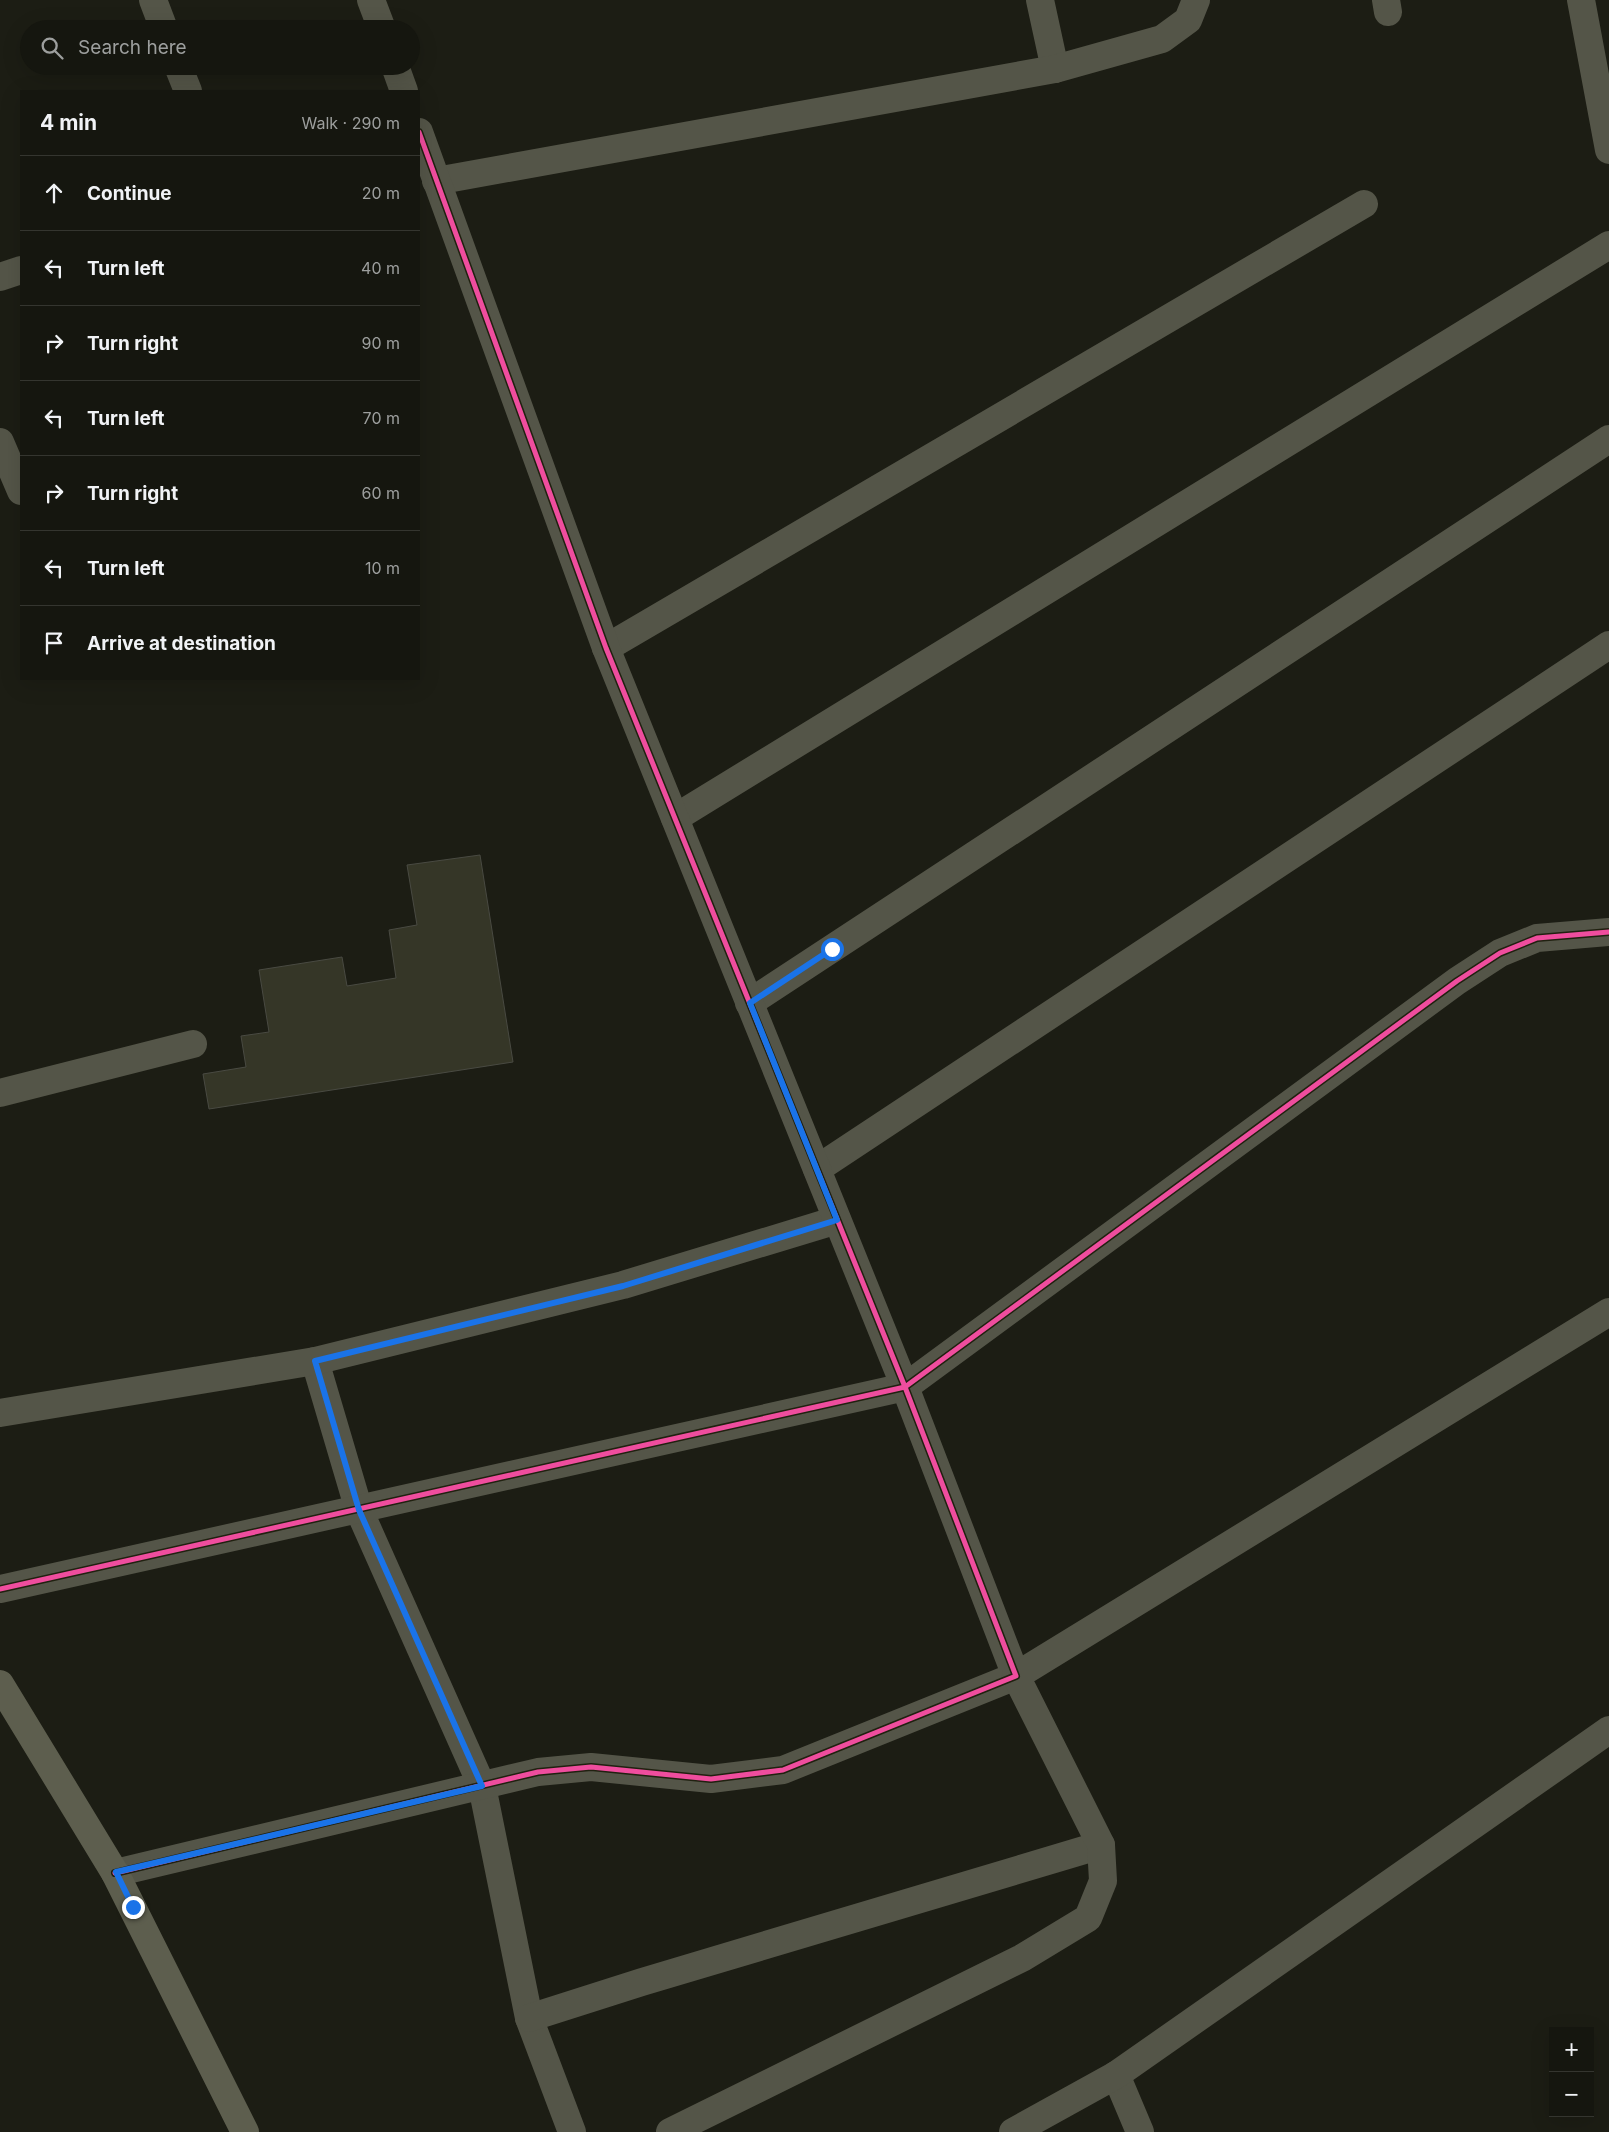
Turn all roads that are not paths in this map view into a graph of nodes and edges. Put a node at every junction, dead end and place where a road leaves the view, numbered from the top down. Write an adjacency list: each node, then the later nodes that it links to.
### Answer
1 (154, 0): 6 (street)
2 (371, 0): 7 (street)
3 (1040, 0): 8 (street)
4 (1196, 0): 8 (street)
5 (1581, 0): 14 (street)
6 (161, 20)
7 (379, 20)
8 (1055, 69): 15 (street)
9 (182, 75): 11 (street)
10 (398, 75): 12 (street)
11 (188, 90)
12 (404, 90)
13 (420, 135): 15 (street)
14 (1609, 150)
15 (436, 181): 24 (street)
16 (1364, 204): 24 (street)
17 (1609, 246): 25 (street)
18 (20, 270): 19 (street)
19 (0, 277)
20 (1609, 439): 27 (street)
21 (0, 442): 22 (street)
22 (20, 489)
23 (1609, 645): 30 (street)
24 (606, 648): 25 (street)
25 (674, 818): 27 (street)
26 (1609, 932): 34 (street)
27 (750, 1003): 30 (street)
28 (193, 1044): 29 (street)
29 (0, 1093)
30 (817, 1169): 31 (street)
31 (837, 1220): 33 (street); 34 (street)
32 (1609, 1312): 38 (street)
33 (315, 1361): 35 (street); 36 (street)
34 (906, 1387): 36 (street); 38 (street)
35 (0, 1413)
36 (359, 1510): 37 (street); 41 (street)
37 (0, 1588)
38 (1016, 1676): 41 (street); 42 (street)
39 (0, 1684): 43 (main road)
40 (1609, 1730): 45 (street)
41 (482, 1786): 43 (street); 44 (street)
42 (1101, 1845): 44 (street); 48 (street)
43 (116, 1872): 46 (main road)
44 (529, 2018): 47 (street)
45 (1116, 2075): 49 (street); 50 (street)
46 (244, 2132)
47 (572, 2132)
48 (670, 2132)
49 (1012, 2132)
50 (1140, 2132)

